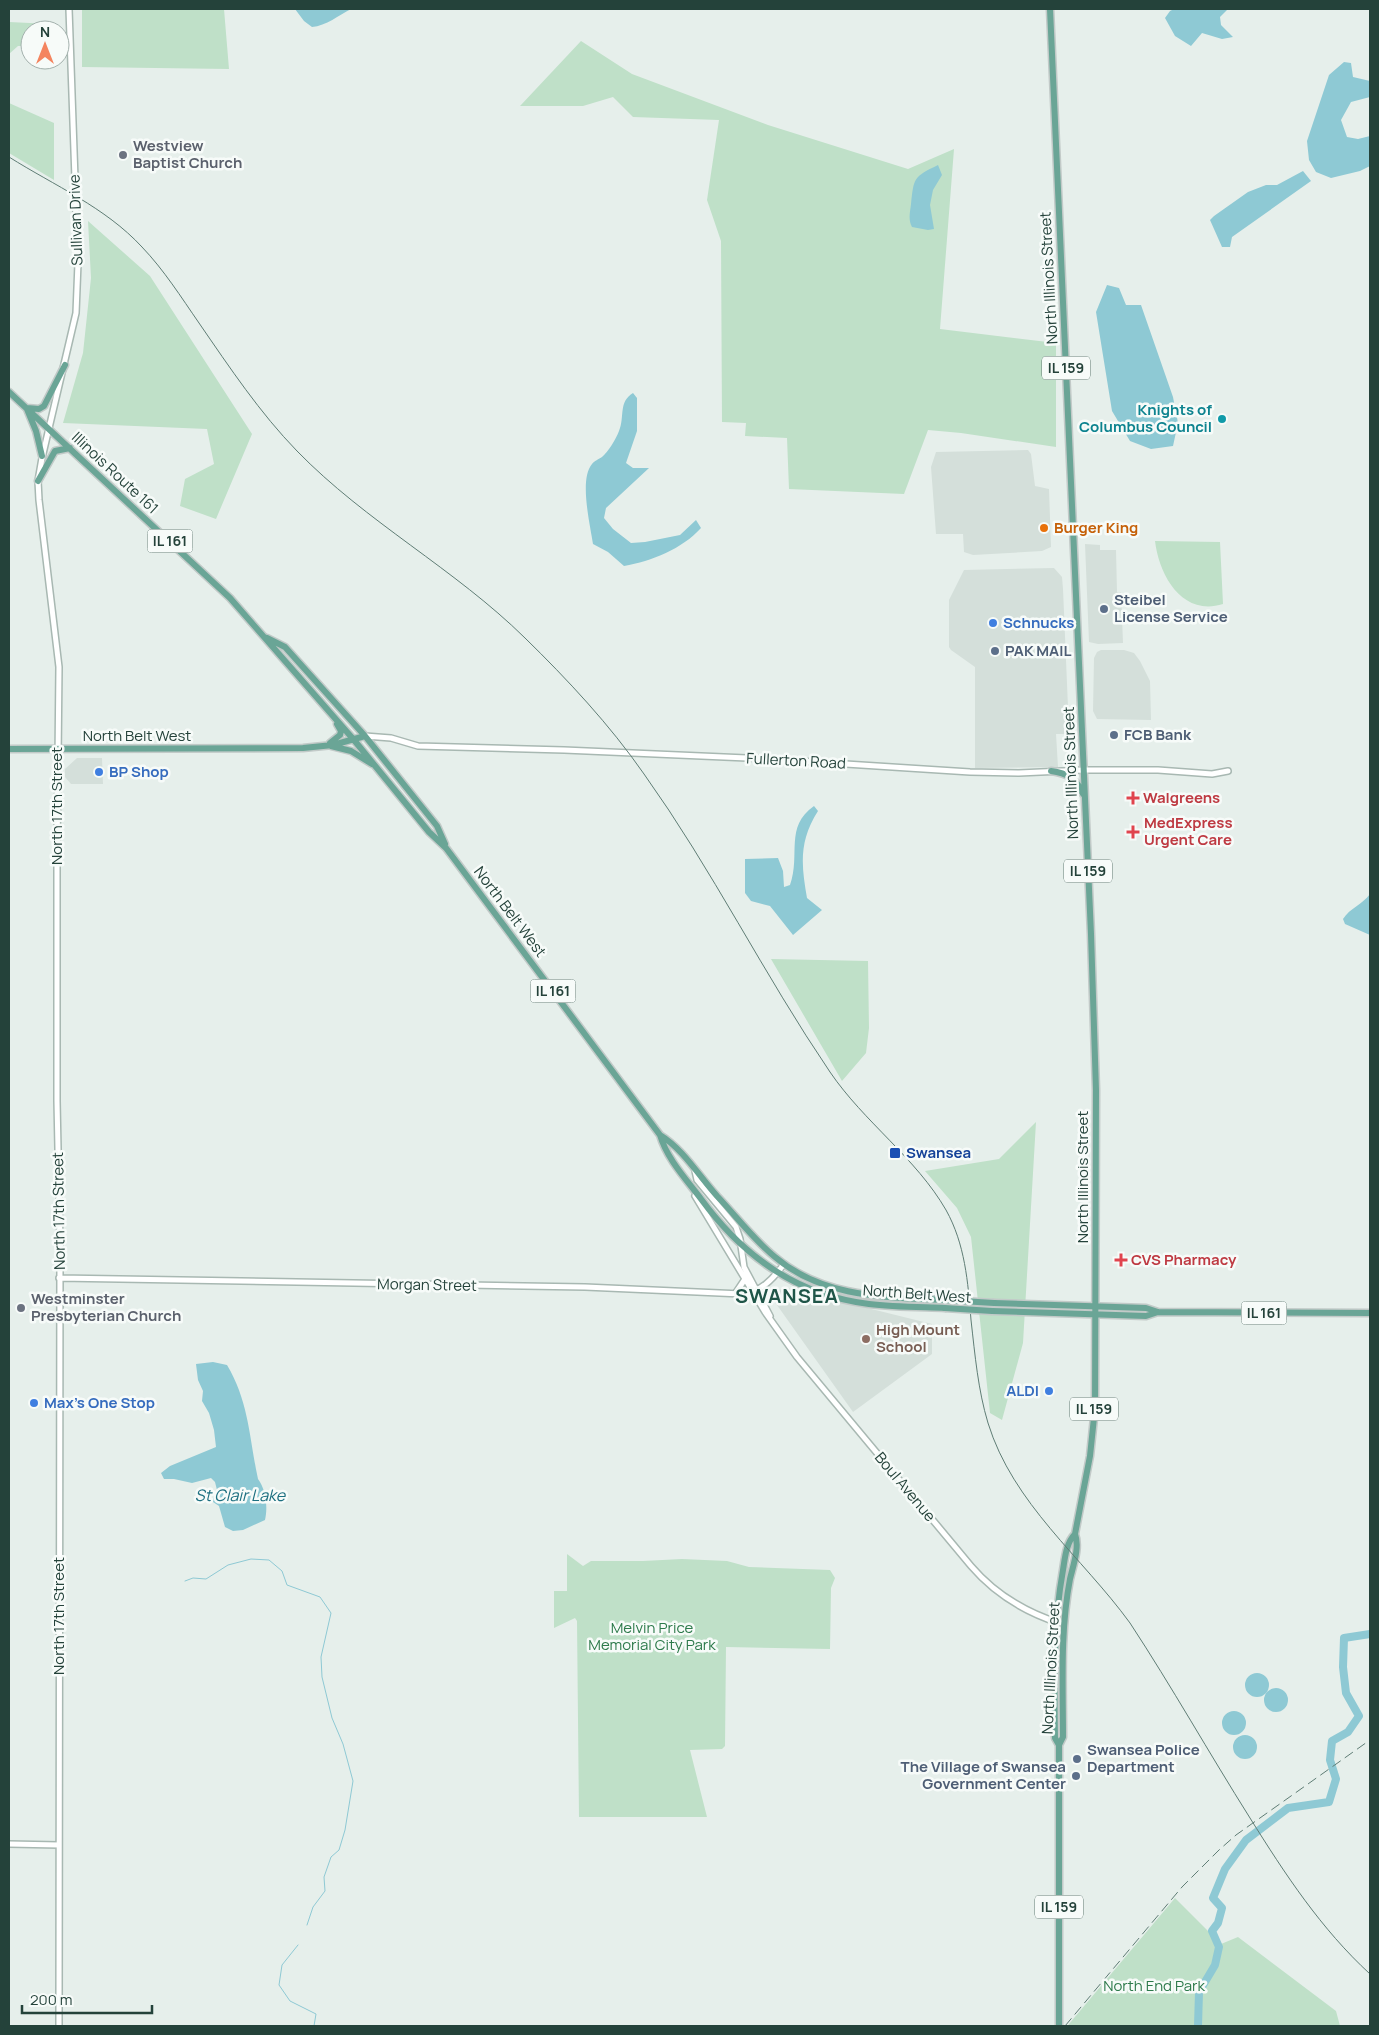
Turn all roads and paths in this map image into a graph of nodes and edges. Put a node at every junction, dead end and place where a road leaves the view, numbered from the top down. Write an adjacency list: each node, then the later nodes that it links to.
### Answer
1 (70, 9): 3 (street, Sullivan Drive, bridge)
2 (1050, 9): 18 (main road, North Illinois Street / IL 159)
3 (65, 365): 5 (main road); 6 (street, Sullivan Drive)
4 (9, 392): 5 (main road, Illinois Route 161 / IL 161)
5 (26, 408): 6 (main road, Illinois Route 161 / IL 161); 8 (main road)
6 (50, 429): 7 (main road, Illinois Route 161 / IL 161); 8 (street, North 17th Street)
7 (70, 448): 9 (main road); 10 (main road, Illinois Route 161 / IL 161)
8 (42, 456): 9 (street, North 17th Street)
9 (38, 481): 16 (street, North 17th Street)
10 (266, 638): 11 (main road, Illinois Route 161 / IL 161); 12 (main road, Illinois Route 161 / IL 161)
11 (332, 714): 13 (main road, Illinois Route 161 / IL 161); 14 (main road)
12 (365, 736): 13 (main road, North Belt West); 19 (street, Fullerton Road); 22 (main road, North Belt West / IL 161)
13 (354, 740): 14 (main road, North Belt West); 17 (main road, North Belt West / IL 161)
14 (328, 745): 16 (main road, North Belt West); 17 (main road)
15 (9, 749): 16 (main road, North Belt West)
16 (58, 749): 29 (street, North 17th Street)
17 (378, 769): 22 (main road, North Belt West / IL 161)
18 (1084, 770): 19 (street, Fullerton Road); 20 (street, Fullerton Road); 21 (main road, North Illinois Street / IL 159)
19 (1052, 771): 21 (main road)
20 (1228, 772)
21 (1085, 800): 33 (main road, North Illinois Street / IL 159)
22 (446, 848): 23 (main road, North Belt West / IL 161)
23 (660, 1135): 24 (main road, North Belt West / IL 161); 25 (main road, North Belt West / IL 161)
24 (695, 1171): 26 (street, Boul Avenue); 27 (main road, North Belt West / IL 161)
25 (690, 1185): 26 (main road, North Belt West / IL 161); 30 (street, Boul Avenue)
26 (741, 1245): 28 (main road, North Belt West / IL 161); 31 (street, Boul Avenue)
27 (784, 1264): 28 (street); 33 (main road, North Belt West / IL 161, bridge)
28 (778, 1272): 31 (street); 36 (main road, North Belt West / IL 161, bridge)
29 (59, 1278): 32 (street, Morgan Street); 42 (street, North 17th Street)
30 (745, 1279): 31 (street, Boul Avenue); 32 (street)
31 (755, 1291): 32 (street, Morgan Street); 38 (street, Boul Avenue)
32 (735, 1294)
33 (1095, 1308): 34 (main road, IL 161); 36 (main road, North Illinois Street / IL 159)
34 (1158, 1312): 35 (main road, IL 161); 36 (main road, IL 161)
35 (1370, 1313)
36 (1095, 1316): 37 (main road, North Illinois Street / IL 159)
37 (1075, 1534): 38 (main road, North Illinois Street / IL 159); 39 (main road, North Illinois Street / IL 159)
38 (1056, 1622): 39 (street, Boul Avenue); 40 (main road, North Illinois Street / IL 159)
39 (1064, 1625): 40 (main road, North Illinois Street / IL 159)
40 (1059, 1745): 44 (main road, North Illinois Street / IL 159)
41 (9, 1844): 42 (street)
42 (59, 1845): 43 (street, North 17th Street)
43 (59, 2026)
44 (1059, 2026)

